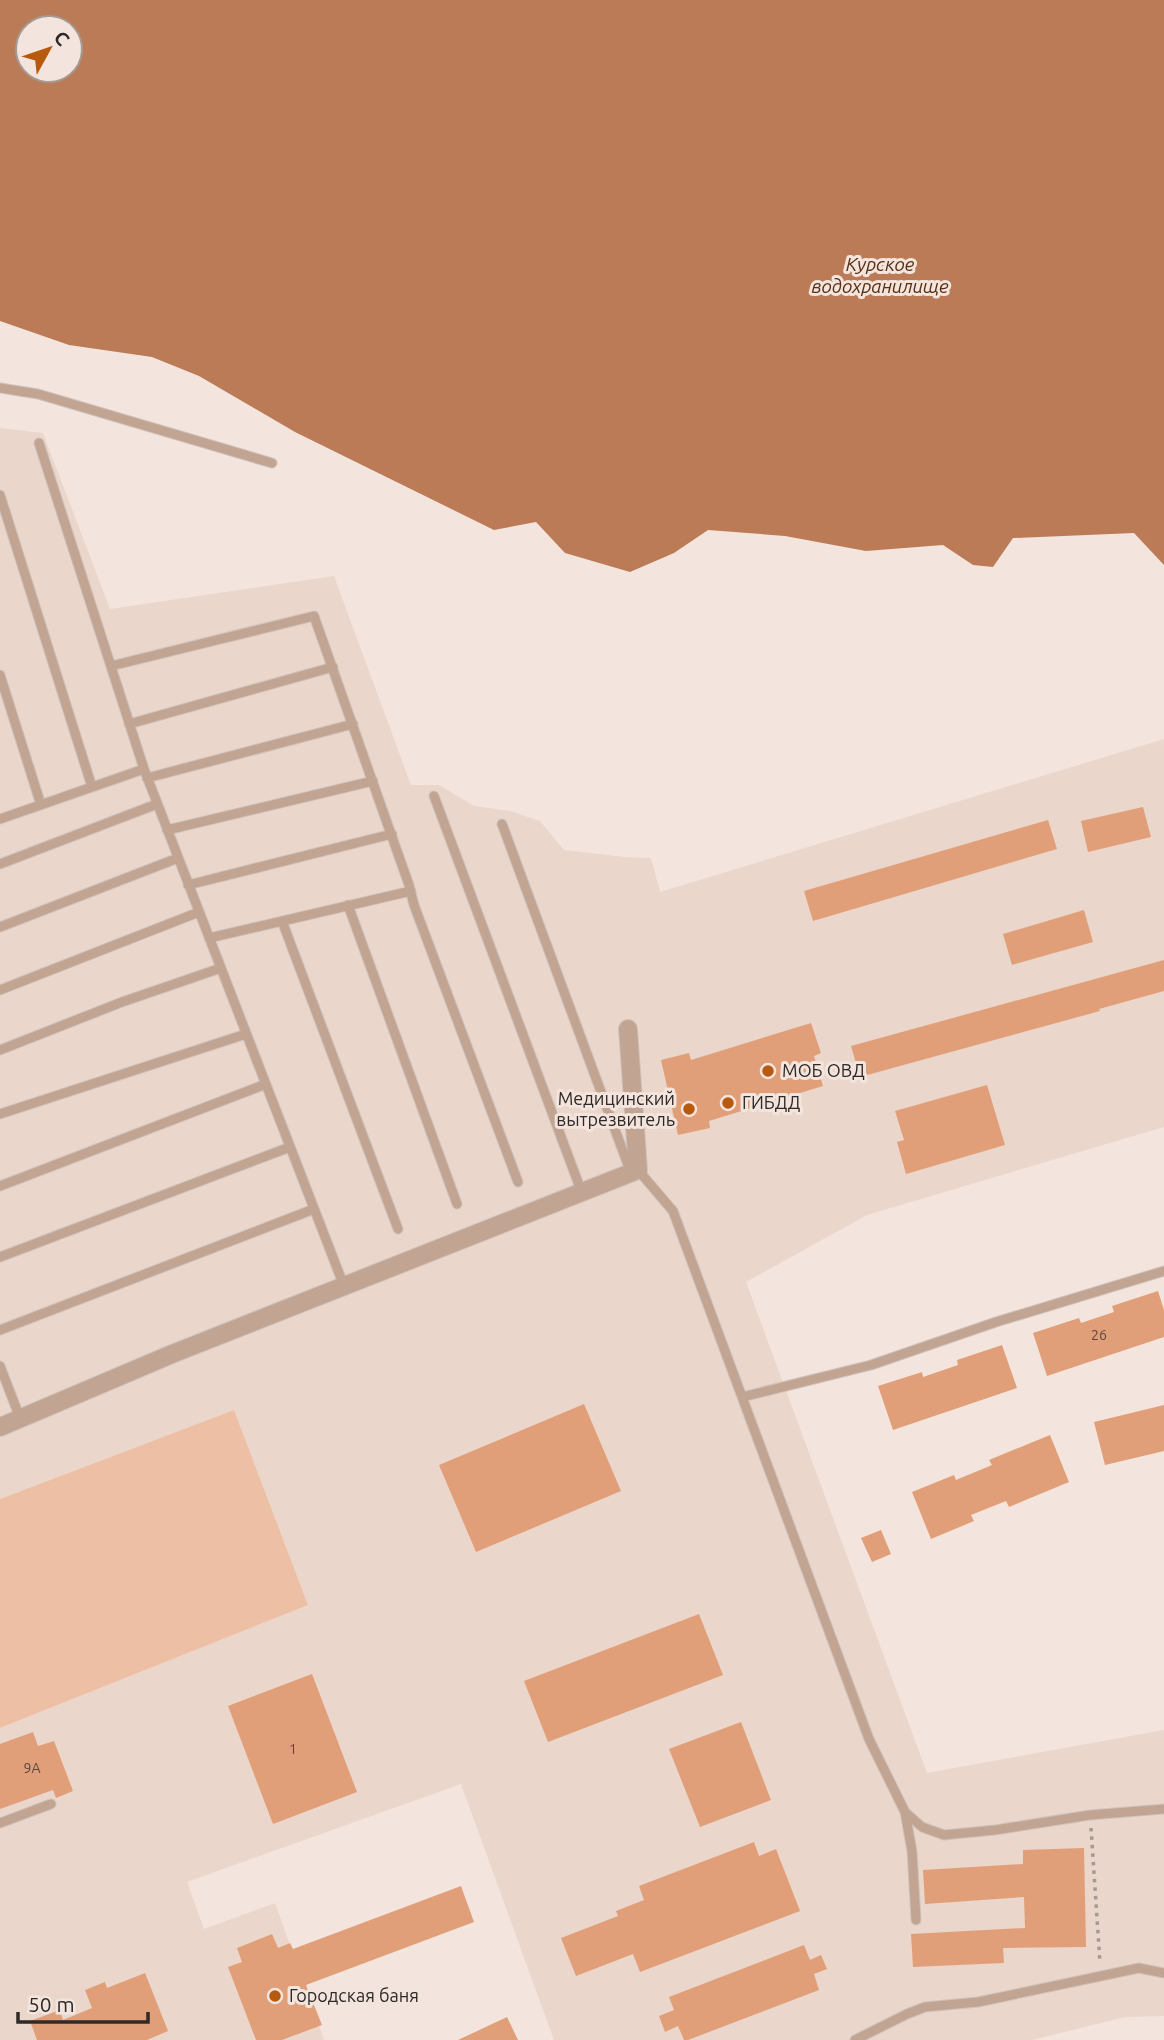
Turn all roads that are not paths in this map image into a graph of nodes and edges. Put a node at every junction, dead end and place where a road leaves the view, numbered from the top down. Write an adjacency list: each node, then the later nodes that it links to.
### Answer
1 (0, 388): 3 (lane)
2 (39, 443): 5 (lane)
3 (272, 463)
4 (0, 495): 12 (lane)
5 (111, 666): 6 (lane); 8 (lane)
6 (333, 667): 8 (lane); 9 (lane)
7 (0, 675): 15 (lane)
8 (129, 724): 10 (lane)
9 (352, 724): 10 (lane); 11 (lane)
10 (145, 774): 12 (lane); 14 (lane)
11 (373, 780): 18 (lane); 19 (lane)
12 (92, 787): 15 (lane)
13 (434, 796): 40 (lane)
14 (157, 804): 18 (lane); 21 (lane)
15 (41, 805): 16 (lane)
16 (0, 819)
17 (502, 824): 37 (lane)
18 (167, 830): 20 (lane)
19 (391, 834): 22 (lane); 23 (lane)
20 (178, 858): 22 (lane); 27 (lane)
21 (0, 864)
22 (188, 885): 25 (lane)
23 (411, 891): 24 (lane); 38 (lane)
24 (348, 905): 26 (lane); 41 (lane)
25 (199, 912): 28 (lane); 30 (lane)
26 (282, 921): 28 (lane); 43 (lane)
27 (0, 927)
28 (209, 938): 29 (lane)
29 (221, 968): 32 (lane); 33 (lane)
30 (0, 990)
31 (628, 1029): 37 (street)
32 (246, 1034): 34 (lane); 35 (lane)
33 (0, 1050)
34 (266, 1084): 36 (lane); 39 (lane)
35 (0, 1114)
36 (290, 1147): 42 (lane); 44 (lane)
37 (635, 1172): 40 (street); 49 (lane)
38 (518, 1182)
39 (0, 1186)
40 (582, 1193): 46 (street)
41 (457, 1204)
42 (314, 1209): 46 (lane); 47 (lane)
43 (398, 1229)
44 (0, 1257)
45 (1164, 1271): 49 (lane)
46 (345, 1286): 50 (street)
47 (0, 1330)
48 (0, 1366): 50 (lane)
49 (742, 1397): 54 (lane)
50 (20, 1418): 51 (street)
51 (0, 1427)
52 (51, 1804): 55 (lane)
53 (1164, 1809): 54 (lane)
54 (905, 1812): 56 (lane)
55 (0, 1823)
56 (916, 1920)
57 (1164, 1973): 58 (lane)
58 (855, 2040)

